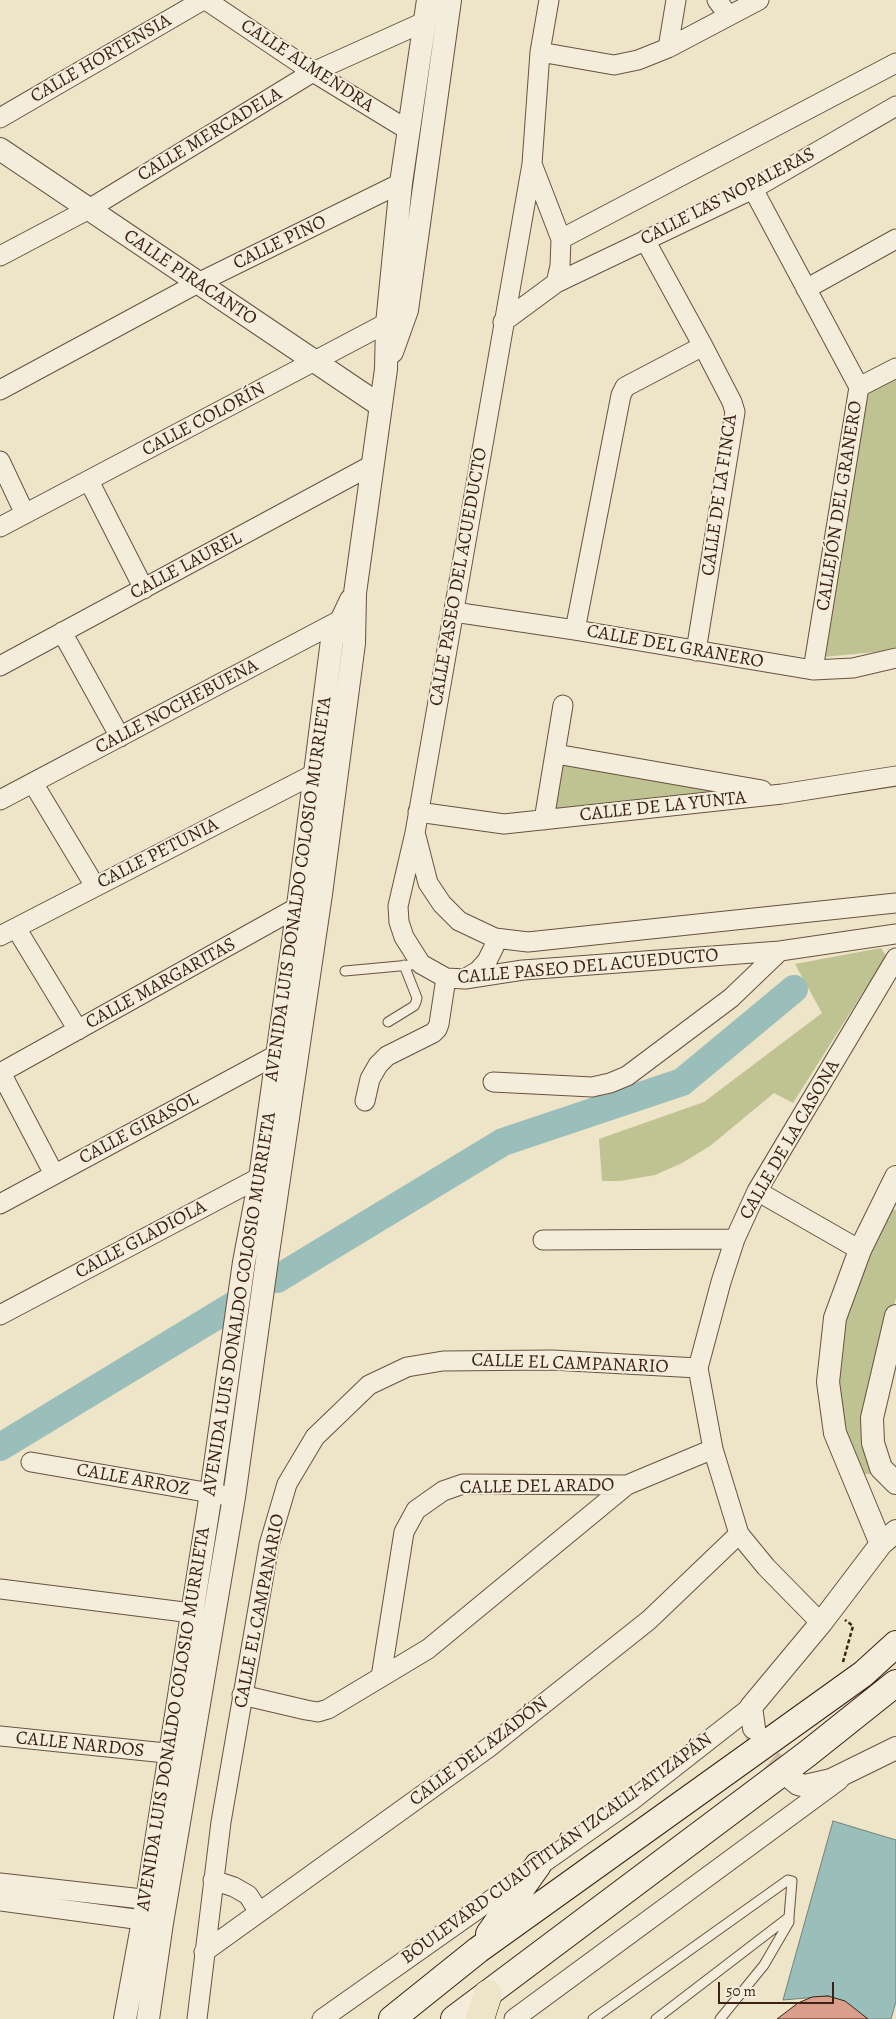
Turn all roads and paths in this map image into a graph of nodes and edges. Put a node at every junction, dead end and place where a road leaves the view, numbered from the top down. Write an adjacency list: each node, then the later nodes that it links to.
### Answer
1 (204, 0): 12 (street, CALLE ALMENDRA); 14 (street, CALLE HORTENSIA)
2 (450, 0): 28 (street, AVENIDA LUIS DONALDO COLOSIO MURRIETA)
3 (549, 0): 10 (street, CALLE PASEO DEL ACUEDUCTO)
4 (676, 0): 9 (street)
5 (717, 0): 8 (street)
6 (758, 0): 8 (street)
7 (426, 11): 12 (street, CALLE MERCADELA); 15 (street, AVENIDA LUIS DONALDO COLOSIO MURRIETA)
8 (728, 15): 9 (street)
9 (668, 48): 10 (street)
10 (540, 52): 17 (street, CALLE PASEO DEL ACUEDUCTO)
11 (896, 64): 21 (street, CALLE LAS NOPALERAS)
12 (313, 72): 15 (street, CALLE ALMENDRA); 20 (street, CALLE MERCADELA)
13 (896, 106): 19 (street, CALLE LAS NOPALERAS)
14 (0, 118)
15 (408, 130): 18 (street, AVENIDA LUIS DONALDO COLOSIO MURRIETA)
16 (0, 149): 20 (street, CALLE PIRACANTO)
17 (532, 164): 21 (street, CALLE PASEO DEL ACUEDUCTO); 29 (street, CALLE PASEO DEL ACUEDUCTO)
18 (401, 183): 25 (street, CALLE PINO); 30 (street, AVENIDA LUIS DONALDO COLOSIO MURRIETA)
19 (752, 189): 23 (street, CALLE LAS NOPALERAS); 27 (street, CALLEJÓN DEL GRANERO)
20 (88, 209): 24 (street, CALLE MERCADELA); 25 (street, CALLE PIRACANTO)
21 (561, 239): 26 (street, CALLE PASEO DEL ACUEDUCTO)
22 (896, 239): 27 (street)
23 (645, 240): 26 (street, CALLE LAS NOPALERAS); 31 (street, CALLE DE LA FINCA)
24 (0, 256)
25 (198, 283): 32 (street, CALLE PIRACANTO); 36 (street, CALLE PINO)
26 (556, 283): 29 (street)
27 (806, 289): 35 (street, CALLEJÓN DEL GRANERO)
28 (407, 310): 30 (street, CALLE COLORÍN); 34 (street, AVENIDA LUIS DONALDO COLOSIO MURRIETA)
29 (503, 322): 45 (street, CALLE PASEO DEL ACUEDUCTO)
30 (387, 324): 32 (street, CALLE COLORÍN); 34 (street, AVENIDA LUIS DONALDO COLOSIO MURRIETA)
31 (703, 346): 46 (street); 48 (street, CALLE DE LA FINCA)
32 (315, 362): 37 (street, CALLE PIRACANTO); 40 (street, CALLE COLORÍN)
33 (896, 368): 35 (street)
34 (386, 369): 37 (street, AVENIDA LUIS DONALDO COLOSIO MURRIETA)
35 (859, 387): 51 (street, CALLEJÓN DEL GRANERO)
36 (0, 390)
37 (381, 406): 39 (street, AVENIDA LUIS DONALDO COLOSIO MURRIETA)
38 (0, 461): 41 (street)
39 (372, 465): 43 (street, CALLE LAUREL); 44 (street, AVENIDA LUIS DONALDO COLOSIO MURRIETA)
40 (88, 481): 41 (street, CALLE COLORÍN); 43 (street)
41 (25, 514): 42 (street, CALLE COLORÍN)
42 (0, 527)
43 (144, 589): 47 (street, CALLE LAUREL)
44 (351, 608): 53 (street, CALLE NOCHEBUENA); 55 (street, AVENIDA LUIS DONALDO COLOSIO MURRIETA); 64 (street, AVENIDA LUIS DONALDO COLOSIO MURRIETA)
45 (454, 612): 46 (street, CALLE DEL GRANERO); 60 (street, CALLE PASEO DEL ACUEDUCTO)
46 (575, 630): 48 (street, CALLE DEL GRANERO)
47 (62, 632): 50 (street, CALLE LAUREL); 53 (street)
48 (696, 651): 51 (street, CALLE DEL GRANERO)
49 (896, 658): 51 (street, CALLE DEL GRANERO)
50 (0, 666)
51 (812, 670)
52 (563, 705): 54 (street)
53 (120, 737): 57 (street, CALLE NOCHEBUENA)
54 (556, 754): 58 (street, CALLE DE LA YUNTA); 61 (street)
55 (316, 773): 63 (street, CALLE PETUNIA); 66 (street, AVENIDA LUIS DONALDO COLOSIO MURRIETA)
56 (896, 776): 58 (street, CALLE DE LA YUNTA)
57 (32, 783): 59 (street, CALLE NOCHEBUENA); 63 (street)
58 (782, 794): 61 (street, CALLE DE LA YUNTA)
59 (0, 800)
60 (418, 812): 61 (street, CALLE DE LA YUNTA); 62 (street, CALLE PASEO DEL ACUEDUCTO)
61 (544, 820)
62 (415, 833): 69 (street, CALLE PASEO DEL ACUEDUCTO); 72 (street, CALLE PASEO DEL ACUEDUCTO)
63 (95, 886): 67 (street, CALLE PETUNIA)
64 (322, 894): 66 (street, CALLE MARGARITAS); 81 (street, AVENIDA LUIS DONALDO COLOSIO MURRIETA)
65 (896, 903): 69 (street, CALLE PASEO DEL ACUEDUCTO)
66 (298, 906): 76 (street, CALLE MARGARITAS); 77 (street, AVENIDA LUIS DONALDO COLOSIO MURRIETA)
67 (8, 932): 76 (street)
68 (896, 934): 70 (street, CALLE PASEO DEL ACUEDUCTO)
69 (495, 938): 74 (street)
70 (780, 951): 74 (street, CALLE PASEO DEL ACUEDUCTO); 79 (street)
71 (896, 958): 85 (street, CALLE DE LA CASONA)
72 (412, 964): 73 (lane); 74 (street, CALLE PASEO DEL ACUEDUCTO); 75 (lane)
73 (345, 971)
74 (455, 978): 80 (street)
75 (388, 1022)
76 (78, 1030): 78 (street, CALLE MARGARITAS)
77 (278, 1054): 82 (street, CALLE GIRASOL); 84 (street, AVENIDA LUIS DONALDO COLOSIO MURRIETA)
78 (0, 1073): 82 (street)
79 (493, 1082)
80 (364, 1101)
81 (282, 1164): 84 (street, CALLE GLADIOLA); 91 (street, AVENIDA LUIS DONALDO COLOSIO MURRIETA)
82 (54, 1174): 86 (street, CALLE GIRASOL)
83 (896, 1177): 87 (street)
84 (260, 1178): 92 (street, AVENIDA LUIS DONALDO COLOSIO MURRIETA); 93 (street, CALLE GLADIOLA)
85 (757, 1191): 89 (street, CALLE DE LA CASONA); 90 (street)
86 (0, 1204)
87 (889, 1204): 90 (street)
88 (543, 1240): 89 (street)
89 (735, 1240): 95 (street, CALLE DE LA CASONA)
90 (860, 1250): 99 (street)
91 (267, 1260): 92 (street); 102 (street, AVENIDA LUIS DONALDO COLOSIO MURRIETA)
92 (244, 1262): 101 (street, AVENIDA LUIS DONALDO COLOSIO MURRIETA)
93 (0, 1315)
94 (896, 1316): 98 (street)
95 (698, 1368): 96 (street, CALLE DE LA CASONA); 111 (street, CALLE EL CAMPANARIO)
96 (712, 1449): 100 (street, CALLE DEL ARADO); 103 (street, CALLE DE LA CASONA)
97 (31, 1462): 101 (street, CALLE ARROZ)
98 (888, 1475): 99 (street)
99 (853, 1480): 104 (street)
100 (627, 1485): 109 (street, CALLE DEL ARADO); 109 (street, CALLE DEL ARADO)
101 (211, 1493): 102 (street, CALLE ARROZ); 106 (street, AVENIDA LUIS DONALDO COLOSIO MURRIETA)
102 (234, 1497): 117 (street, AVENIDA LUIS DONALDO COLOSIO MURRIETA)
103 (739, 1534): 107 (street, CALLE DE LA CASONA); 125 (street, CALLE DEL AZADÓN)
104 (889, 1537): 107 (street, BOULEVARD CUAUTITLÁN IZCALLI-ATIZAPÁN)
105 (0, 1589): 106 (street)
106 (192, 1613): 116 (street, AVENIDA LUIS DONALDO COLOSIO MURRIETA)
107 (825, 1618): 112 (path); 113 (street, BOULEVARD CUAUTITLÁN IZCALLI-ATIZAPÁN)
108 (896, 1644): 112 (main road, BOULEVARD CUAUTITLÁN IZCALLI-ATIZAPÁN)
109 (381, 1677): 111 (street, CALLE DEL ARADO)
110 (896, 1683): 129 (main road)
111 (242, 1695): 121 (street, CALLE EL CAMPANARIO)
112 (833, 1696): 127 (main road, BOULEVARD CUAUTITLÁN IZCALLI-ATIZAPÁN)
113 (752, 1718): 120 (street, BOULEVARD CUAUTITLÁN IZCALLI-ATIZAPÁN)
114 (0, 1736): 116 (street, CALLE NARDOS)
115 (896, 1748): 118 (street)
116 (169, 1754): 117 (street, CALLE NARDOS); 124 (street, AVENIDA LUIS DONALDO COLOSIO MURRIETA)
117 (191, 1755): 124 (street, AVENIDA LUIS DONALDO COLOSIO MURRIETA)
118 (856, 1767): 119 (street); 136 (street)
119 (792, 1779)
120 (538, 1865): 127 (main road); 133 (street, BOULEVARD CUAUTITLÁN IZCALLI-ATIZAPÁN)
121 (213, 1880): 125 (street); 128 (street, CALLE EL CAMPANARIO)
122 (0, 1882): 124 (street)
123 (0, 1901): 124 (street)
124 (154, 1911): 130 (street, AVENIDA LUIS DONALDO COLOSIO MURRIETA); 131 (street, AVENIDA LUIS DONALDO COLOSIO MURRIETA)
125 (259, 1912): 128 (street, CALLE DEL AZADÓN)
126 (789, 1917): 137 (lane); 138 (lane); 139 (lane)
127 (478, 1950): 134 (main road, BOULEVARD CUAUTITLÁN IZCALLI-ATIZAPÁN)
128 (204, 1952): 132 (street, CALLE EL CAMPANARIO)
129 (484, 2007): 135 (main road)
130 (125, 2019)
131 (148, 2019)
132 (197, 2019)
133 (322, 2019)
134 (392, 2019)
135 (454, 2019)
136 (514, 2019)
137 (593, 2019)
138 (656, 2019)
139 (720, 2019)

